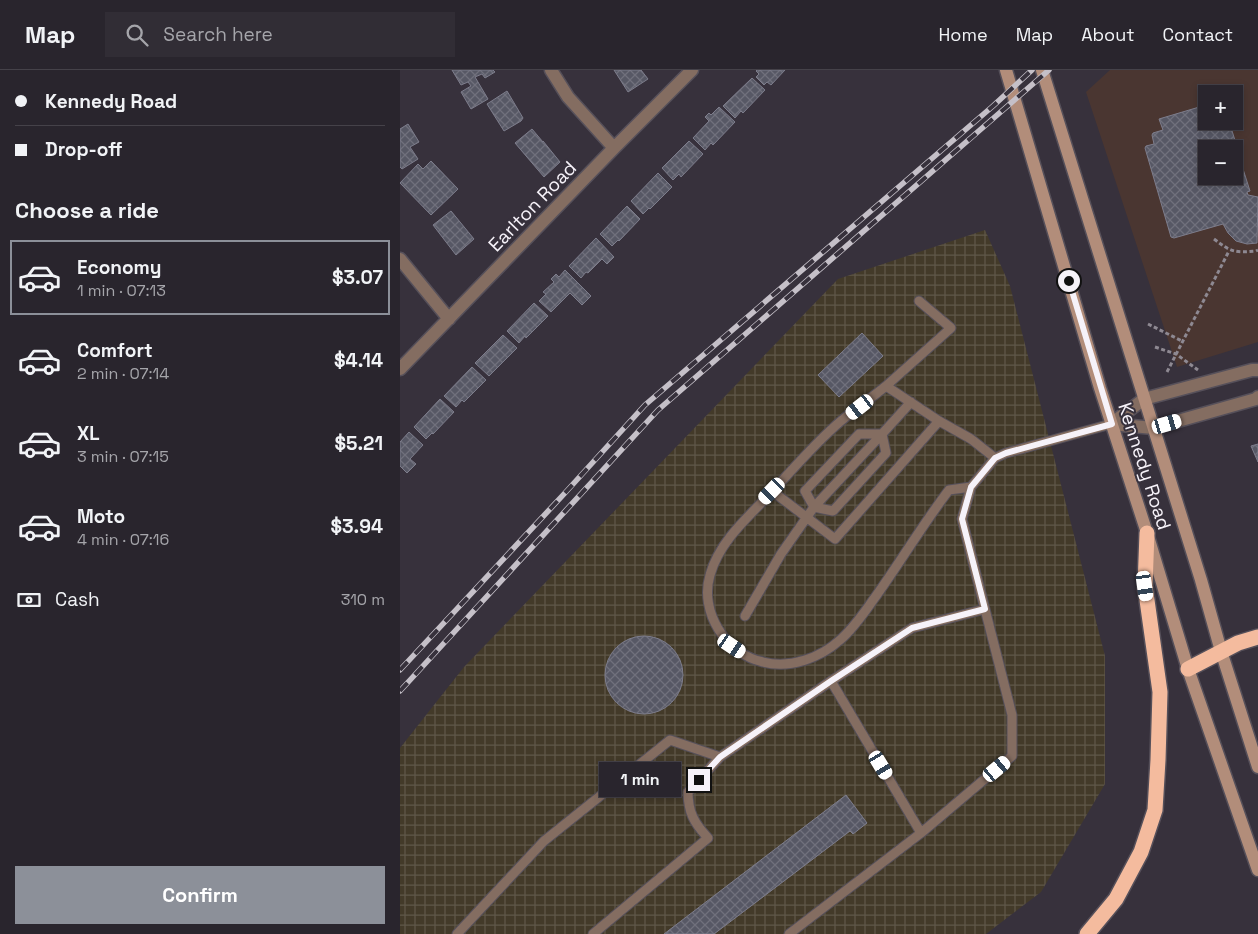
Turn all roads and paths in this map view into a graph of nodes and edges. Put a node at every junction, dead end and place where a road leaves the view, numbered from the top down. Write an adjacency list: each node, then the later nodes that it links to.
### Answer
1 (551, 70): 5 (street)
2 (692, 70): 5 (street, Earlton Road)
3 (1006, 70): 25 (main road, Kennedy Road)
4 (1042, 70): 22 (main road, Kennedy Road)
5 (614, 148): 11 (street, Earlton Road)
6 (1214, 239): 8 (path)
7 (1258, 250): 8 (path)
8 (1229, 251): 13 (path)
9 (400, 259): 11 (street)
10 (919, 301): 20 (lane)
11 (449, 319): 16 (street, Earlton Road)
12 (1148, 324): 13 (path)
13 (1182, 341): 15 (path)
14 (1156, 348): 15 (path)
15 (1176, 354): 18 (path); 19 (path)
16 (400, 369)
17 (1258, 370): 22 (street)
18 (1199, 371)
19 (1167, 372)
20 (886, 386): 23 (lane); 30 (lane)
21 (1258, 397): 26 (street)
22 (1144, 398): 25 (street); 26 (main road, Kennedy Road)
23 (911, 402): 24 (lane); 27 (lane)
24 (939, 421): 28 (lane); 32 (lane)
25 (1112, 424): 26 (street); 28 (lane); 33 (main road, Kennedy Road)
26 (1153, 428): 37 (main road, Kennedy Road)
27 (882, 434): 31 (lane); 31 (lane); 31 (lane)
28 (995, 458): 29 (lane)
29 (971, 487): 30 (lane); 34 (lane)
30 (772, 491): 32 (lane)
31 (814, 507): 32 (lane)
32 (807, 517): 35 (lane)
33 (1148, 533): 38 (main road, Kennedy Road); 47 (highway)
34 (985, 609): 39 (lane); 42 (lane)
35 (745, 616)
36 (1258, 637): 37 (highway)
37 (1221, 652): 38 (highway); 41 (main road, Kennedy Road)
38 (1188, 669): 43 (main road, Kennedy Road)
39 (831, 681): 40 (lane); 42 (lane)
40 (720, 757): 44 (lane); 45 (lane)
41 (1258, 767)
42 (921, 833): 46 (lane)
43 (1258, 870)
44 (457, 934)
45 (593, 934)
46 (789, 934)
47 (1086, 934)

